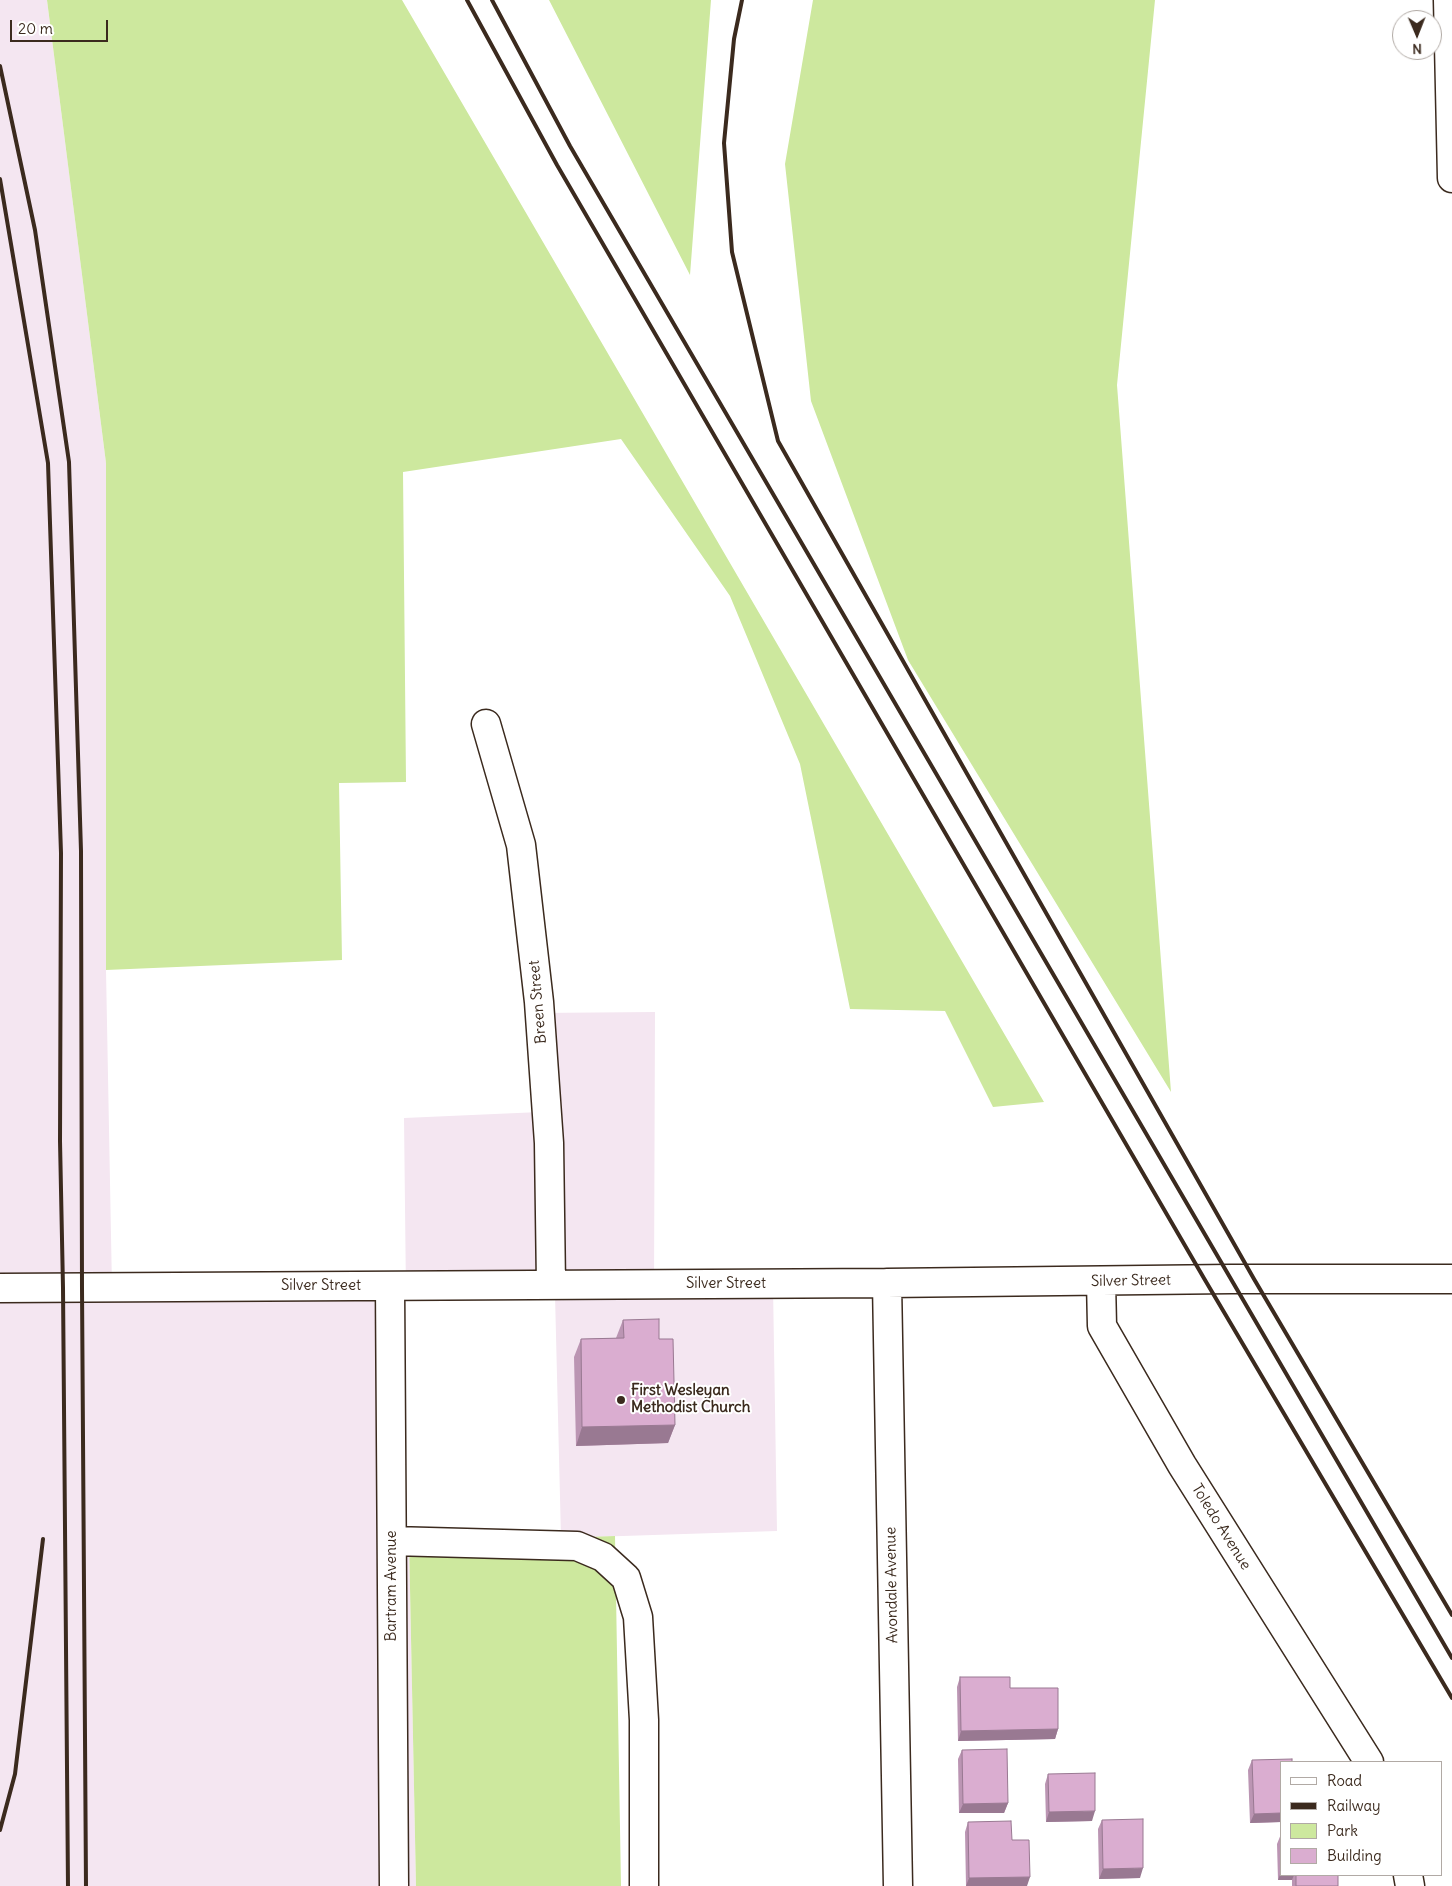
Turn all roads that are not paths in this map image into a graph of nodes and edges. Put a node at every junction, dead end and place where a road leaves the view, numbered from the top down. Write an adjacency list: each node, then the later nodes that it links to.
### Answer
1 (1448, 0): 2 (street)
2 (1452, 178)
3 (486, 724): 7 (street, Breen Street)
4 (1452, 1279): 5 (street, Silver Street)
5 (1101, 1281): 6 (street, Silver Street); 11 (street, Toledo Avenue)
6 (886, 1283): 7 (street, Silver Street); 14 (street, Avondale Avenue)
7 (550, 1285): 8 (street, Silver Street)
8 (390, 1286): 9 (street, Silver Street); 10 (street, Bartram Avenue)
9 (0, 1288)
10 (392, 1541): 12 (street, Bartram Avenue); 13 (street)
11 (1368, 1761)
12 (394, 1886)
13 (644, 1886)
14 (898, 1886)

